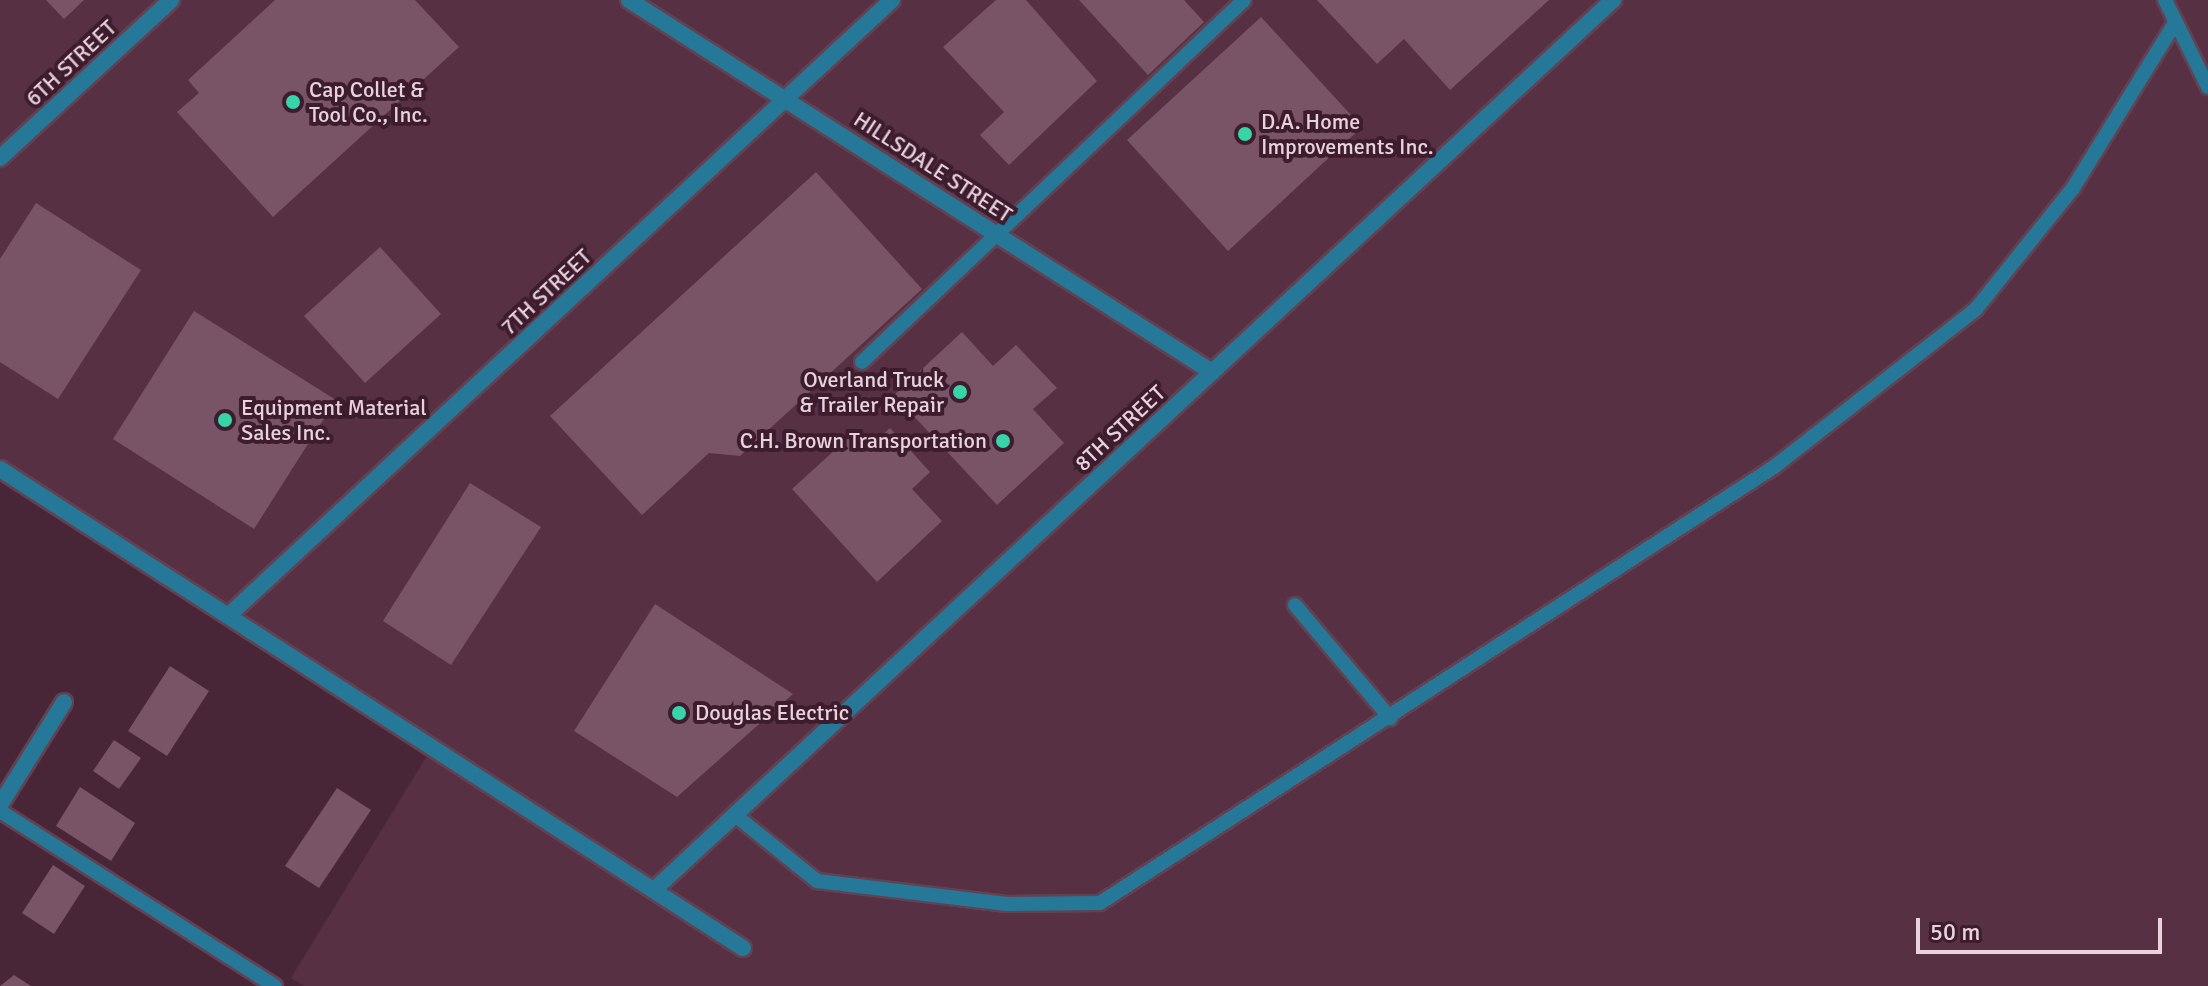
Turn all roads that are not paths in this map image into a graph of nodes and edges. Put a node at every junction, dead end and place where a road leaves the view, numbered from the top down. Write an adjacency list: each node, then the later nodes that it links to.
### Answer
1 (171, 0): 10 (street, 6TH STREET)
2 (629, 0): 9 (street, HILLSDALE STREET)
3 (892, 0): 9 (street, 7TH STREET)
4 (1244, 0): 11 (lane)
5 (1613, 0): 13 (street, 8TH STREET)
6 (2165, 0): 7 (lane)
7 (2175, 23): 8 (lane); 18 (lane)
8 (2208, 87)
9 (785, 99): 11 (street, HILLSDALE STREET); 16 (street, 7TH STREET)
10 (0, 158)
11 (996, 234): 12 (lane); 13 (street, HILLSDALE STREET)
12 (862, 362)
13 (1212, 372): 20 (street, 8TH STREET)
14 (0, 469): 16 (street)
15 (1295, 605): 18 (lane)
16 (229, 615): 21 (street)
17 (64, 702): 19 (street)
18 (1390, 718): 20 (lane)
19 (0, 808): 23 (lane)
20 (735, 815): 21 (street, 8TH STREET)
21 (656, 888): 22 (street)
22 (743, 948)
23 (275, 986)

